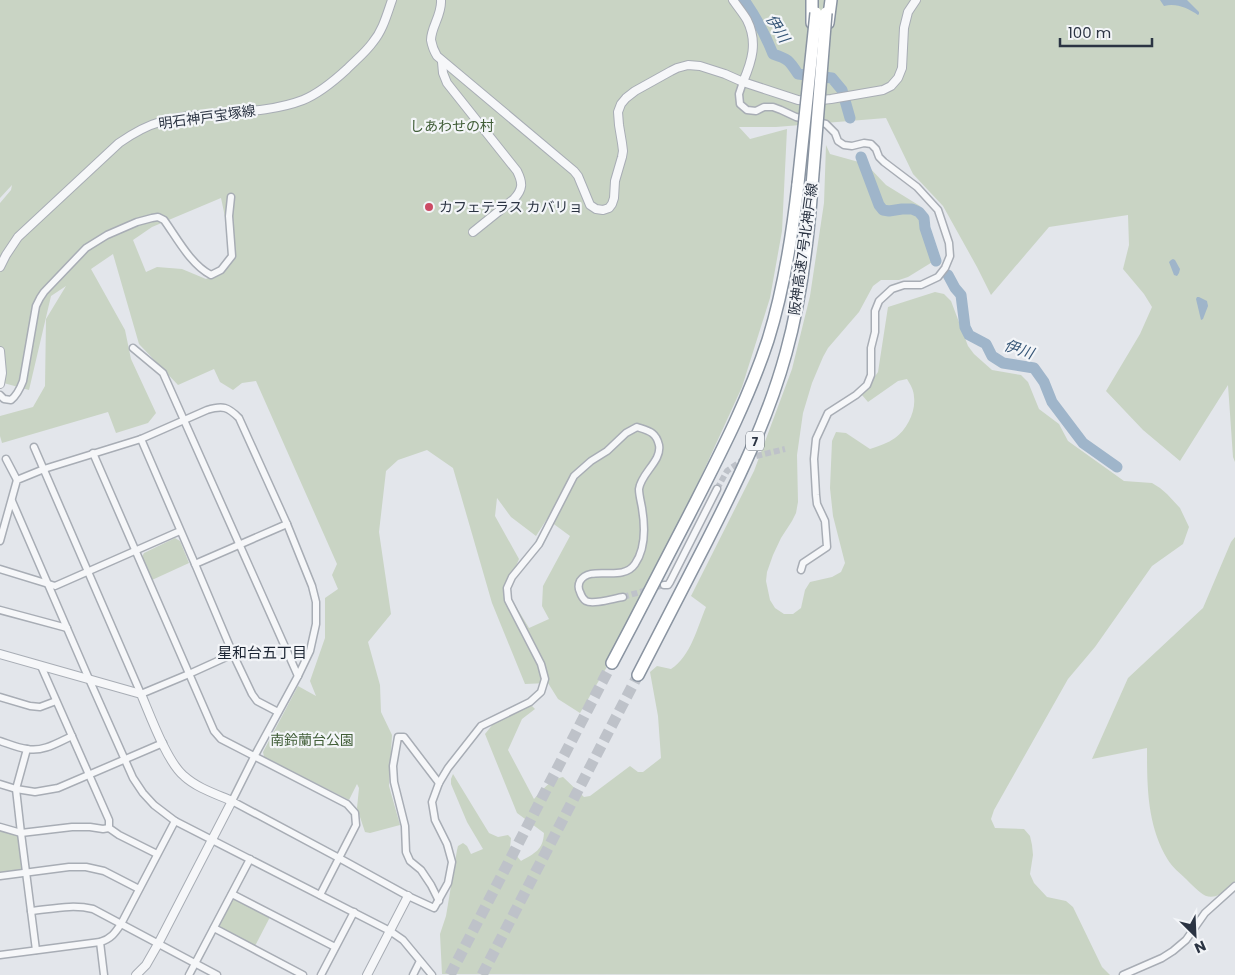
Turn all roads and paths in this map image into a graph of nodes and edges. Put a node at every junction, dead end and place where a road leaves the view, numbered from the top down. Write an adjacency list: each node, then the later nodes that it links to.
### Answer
1 (392, 0): 14 (street, 明石神戸宝塚線)
2 (441, 0): 10 (street)
3 (733, 0): 11 (street)
4 (812, 0): 9 (highway, 7)
5 (817, 0): 9 (highway, 阪神高速7号北神戸線 / 7)
6 (827, 0): 9 (highway, 阪神高速7号北神戸線 / 7)
7 (832, 0): 9 (highway, 7)
8 (916, 0): 11 (street)
9 (821, 13): 44 (highway, 阪神高速7号北神戸線 / 7, bridge); 47 (highway, 阪神高速7号北神戸線 / 7, bridge)
10 (442, 62): 11 (street); 13 (street)
11 (743, 82): 35 (street)
12 (231, 197): 18 (street)
13 (473, 232)
14 (0, 267)
15 (133, 348): 19 (street)
16 (0, 351): 17 (street)
17 (0, 384)
18 (0, 395)
19 (184, 419): 20 (street); 28 (street); 31 (street)
20 (140, 439): 22 (street); 29 (street)
21 (34, 447): 24 (street)
22 (93, 454): 24 (street); 32 (street)
23 (6, 459): 25 (street)
24 (44, 469): 25 (street); 36 (street)
25 (17, 480): 27 (street)
26 (717, 489): 38 (street)
27 (12, 501): 30 (street); 37 (street)
28 (287, 524): 31 (street); 48 (street)
29 (180, 532): 32 (street); 33 (street)
30 (0, 541)
31 (240, 545): 33 (street); 48 (street)
32 (136, 551): 36 (street); 46 (street)
33 (196, 564): 43 (street)
34 (0, 569): 37 (street)
35 (801, 570)
36 (88, 572): 37 (street); 50 (street)
37 (48, 584): 41 (street)
38 (664, 585)
39 (623, 597): 61 (street)
40 (0, 610): 41 (street)
41 (67, 628): 49 (street)
42 (0, 654): 45 (street)
43 (233, 654): 46 (street); 53 (street)
44 (612, 663)
45 (41, 666): 49 (street); 52 (street)
46 (189, 674): 50 (street); 58 (street)
47 (638, 675)
48 (298, 676): 53 (street)
49 (89, 679): 50 (street); 59 (street)
50 (141, 694): 56 (street)
51 (0, 698): 52 (street)
52 (56, 701): 54 (street)
53 (278, 712): 58 (street)
54 (72, 736): 57 (street); 60 (street)
55 (0, 741): 57 (street)
56 (163, 743): 59 (street); 64 (street)
57 (27, 749): 63 (street)
58 (255, 755): 64 (street); 72 (street)
59 (125, 759): 60 (street); 65 (street)
60 (89, 775): 63 (street); 67 (street)
61 (439, 783): 80 (street); 80 (street)
62 (0, 784): 63 (street)
63 (16, 789): 68 (street)
64 (232, 801): 69 (street); 72 (street)
65 (175, 821): 69 (street); 70 (street)
66 (0, 828): 68 (street)
67 (109, 828): 68 (street); 70 (street)
68 (21, 833): 73 (street)
69 (213, 840): 71 (street); 87 (street)
70 (157, 854): 76 (street)
71 (250, 858): 77 (street); 78 (street)
72 (339, 858): 78 (street); 79 (street)
73 (26, 873): 74 (street); 76 (street); 81 (street)
74 (0, 876)
75 (1235, 886): 102 (street)
76 (139, 889): 83 (street)
77 (232, 894): 84 (street); 88 (street)
78 (320, 895): 82 (street)
79 (408, 896): 80 (street); 85 (street)
80 (439, 901)
81 (31, 911): 83 (street); 89 (street)
82 (354, 912): 85 (street); 88 (street)
83 (121, 924): 86 (street); 87 (street)
84 (214, 928): 92 (street); 97 (street)
85 (390, 931): 91 (street); 99 (street)
86 (100, 942): 89 (street); 93 (street)
87 (158, 944): 92 (street); 94 (street)
88 (335, 948): 98 (street)
89 (36, 950): 90 (street)
90 (0, 955)
91 (420, 961): 100 (street); 101 (street)
92 (195, 964): 95 (street); 96 (street)
93 (104, 975)
94 (136, 975)
95 (189, 975)
96 (217, 975)
97 (303, 975)
98 (321, 975)
99 (367, 975)
100 (413, 975)
101 (432, 975)
102 (1123, 975)

